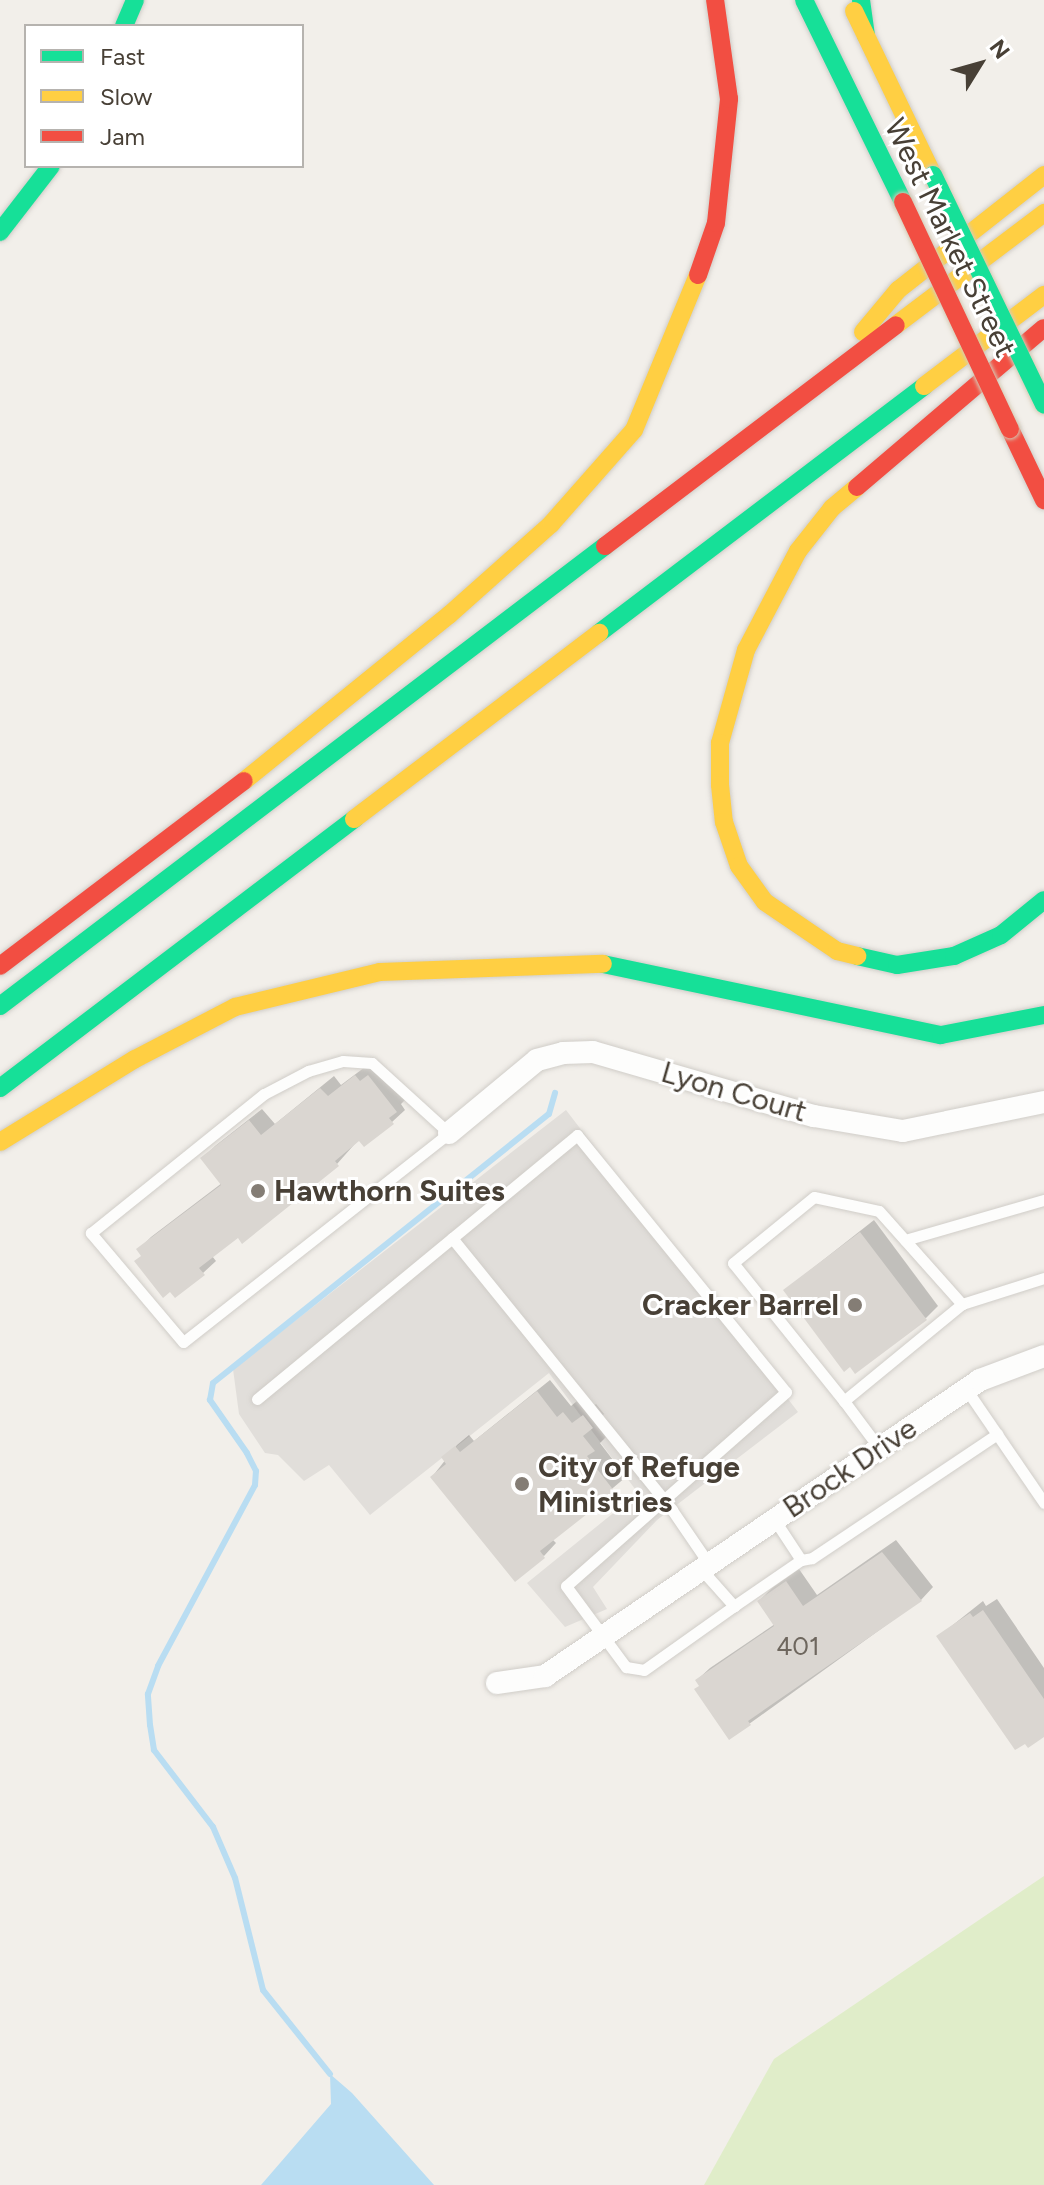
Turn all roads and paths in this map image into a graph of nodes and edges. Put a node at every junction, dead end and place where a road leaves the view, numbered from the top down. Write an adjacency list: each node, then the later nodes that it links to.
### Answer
1 (135, 0): 6 (main road)
2 (715, 0): 18 (main road)
3 (804, 0): 16 (main road, West Market Street, bridge)
4 (849, 0): 7 (main road, West Market Street)
5 (861, 0): 7 (main road)
6 (125, 24)
7 (866, 36): 15 (main road, West Market Street, bridge)
8 (49, 168): 11 (main road)
9 (1044, 175): 14 (main road)
10 (1044, 213): 14 (main road)
11 (0, 232)
12 (1044, 295): 21 (main road)
13 (1044, 328): 17 (main road)
14 (820, 384): 19 (main road)
15 (1044, 405)
16 (1044, 500)
17 (1044, 900)
18 (0, 966)
19 (0, 1006)
20 (1044, 1015): 24 (main road)
21 (0, 1088)
22 (1044, 1102): 23 (street, Lyon Court)
23 (449, 1133): 23 (lane)
24 (0, 1142)
25 (1044, 1200): 27 (lane)
26 (452, 1238): 32 (lane); 36 (lane); 36 (lane)
27 (905, 1240): 29 (lane); 33 (lane)
28 (1044, 1278): 29 (lane)
29 (962, 1304): 33 (lane)
30 (1044, 1356): 31 (street, Brock Drive)
31 (966, 1389): 34 (lane); 35 (street, Brock Drive)
32 (257, 1399)
33 (844, 1401): 35 (lane)
34 (997, 1434): 37 (lane); 39 (lane)
35 (879, 1448): 38 (street, Brock Drive)
36 (663, 1498): 40 (lane); 42 (lane)
37 (1044, 1503)
38 (774, 1519): 39 (lane); 40 (street, Brock Drive)
39 (801, 1560): 41 (lane)
40 (705, 1567): 41 (lane); 42 (street, Brock Drive)
41 (734, 1606): 42 (lane)
42 (603, 1636): 43 (street, Brock Drive)
43 (497, 1683)

